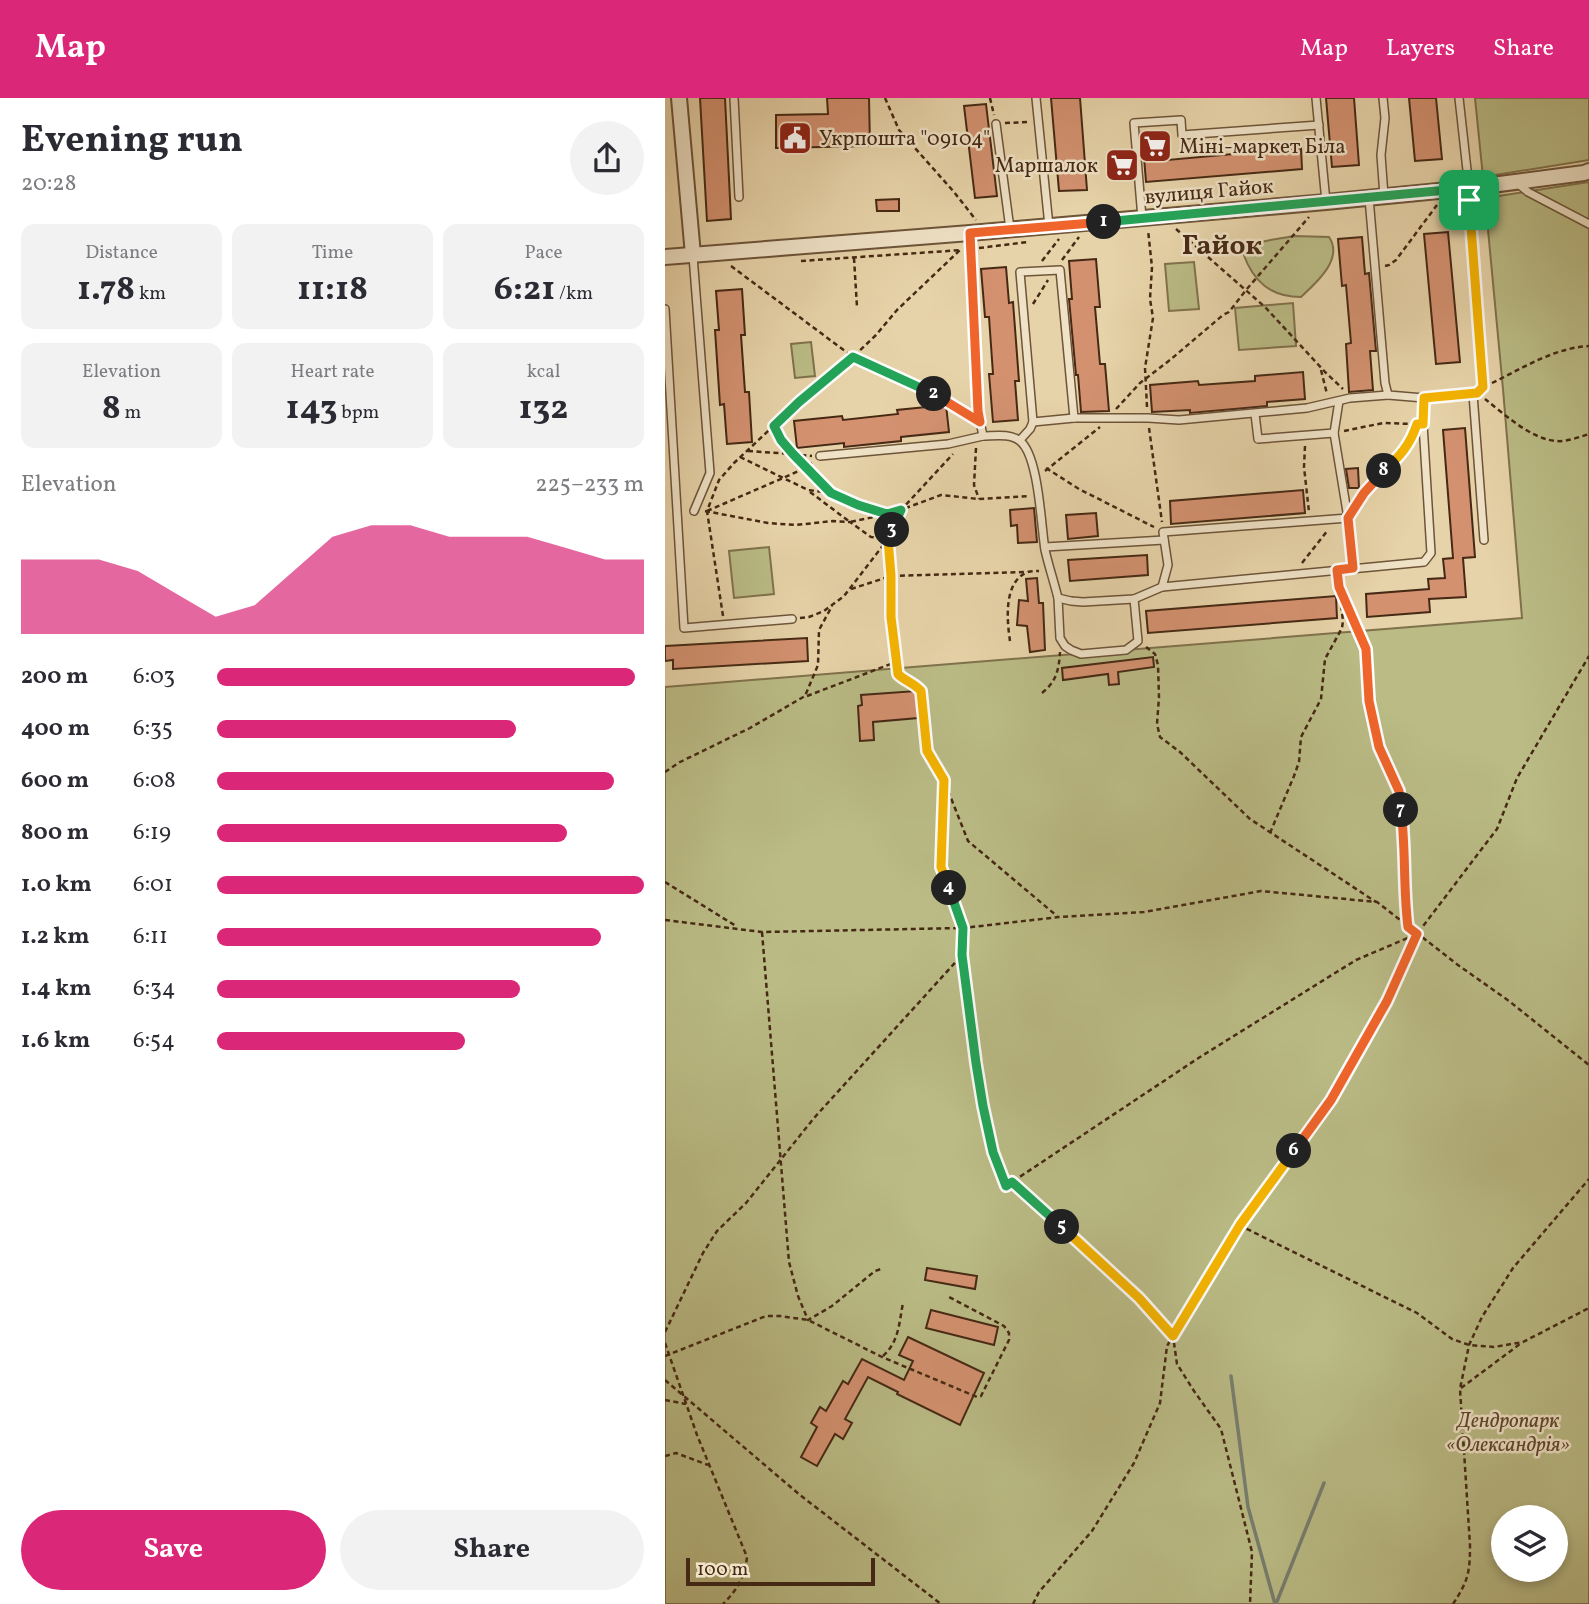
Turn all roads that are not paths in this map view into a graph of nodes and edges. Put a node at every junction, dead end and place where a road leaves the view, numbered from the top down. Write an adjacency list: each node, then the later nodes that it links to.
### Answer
1 (679, 98): 21 (street)
2 (734, 98): 13 (lane)
3 (1036, 98): 19 (lane)
4 (1316, 98): 8 (lane)
5 (1383, 98): 12 (lane)
6 (1459, 98): 11 (lane)
7 (996, 124): 20 (lane)
8 (1319, 125): 15 (lane); 16 (lane)
9 (1589, 170): 10 (street, вулиця Гайок)
10 (1515, 182): 11 (street, вулиця Гайок); 17 (lane)
11 (1469, 188): 12 (street, вулиця Гайок); 24 (lane)
12 (1384, 196): 14 (street, вулиця Гайок)
13 (739, 197)
14 (1369, 197): 15 (street, вулиця Гайок); 25 (lane)
15 (1326, 202): 16 (street, вулиця Гайок)
16 (1145, 224): 19 (street, вулиця Гайок)
17 (1589, 224)
18 (973, 226): 20 (street, вулиця Гайок); 21 (street, вулиця Гайок); 32 (lane)
19 (1049, 226): 20 (street, вулиця Гайок)
20 (1010, 230)
21 (693, 255): 22 (street, вулиця Гайок); 35 (lane)
22 (665, 257)
23 (665, 309): 44 (lane)
24 (1478, 391): 26 (lane); 38 (lane)
25 (1388, 395): 26 (lane); 27 (lane)
26 (1424, 398): 40 (lane)
27 (1339, 401): 28 (lane); 31 (lane)
28 (1255, 414): 29 (lane); 31 (lane)
29 (1074, 418): 30 (lane); 30 (lane)
30 (1033, 422): 33 (lane)
31 (1334, 433): 36 (lane)
32 (980, 437): 33 (lane); 34 (lane)
33 (1020, 440): 39 (lane)
34 (820, 456)
35 (694, 511)
36 (1348, 518): 37 (lane); 40 (lane)
37 (1164, 536): 39 (lane); 41 (lane)
38 (1484, 540)
39 (1045, 547): 42 (lane)
40 (1353, 568): 41 (lane)
41 (1162, 587): 43 (lane)
42 (1058, 598): 43 (lane); 43 (lane)
43 (1134, 599)
44 (793, 619)

